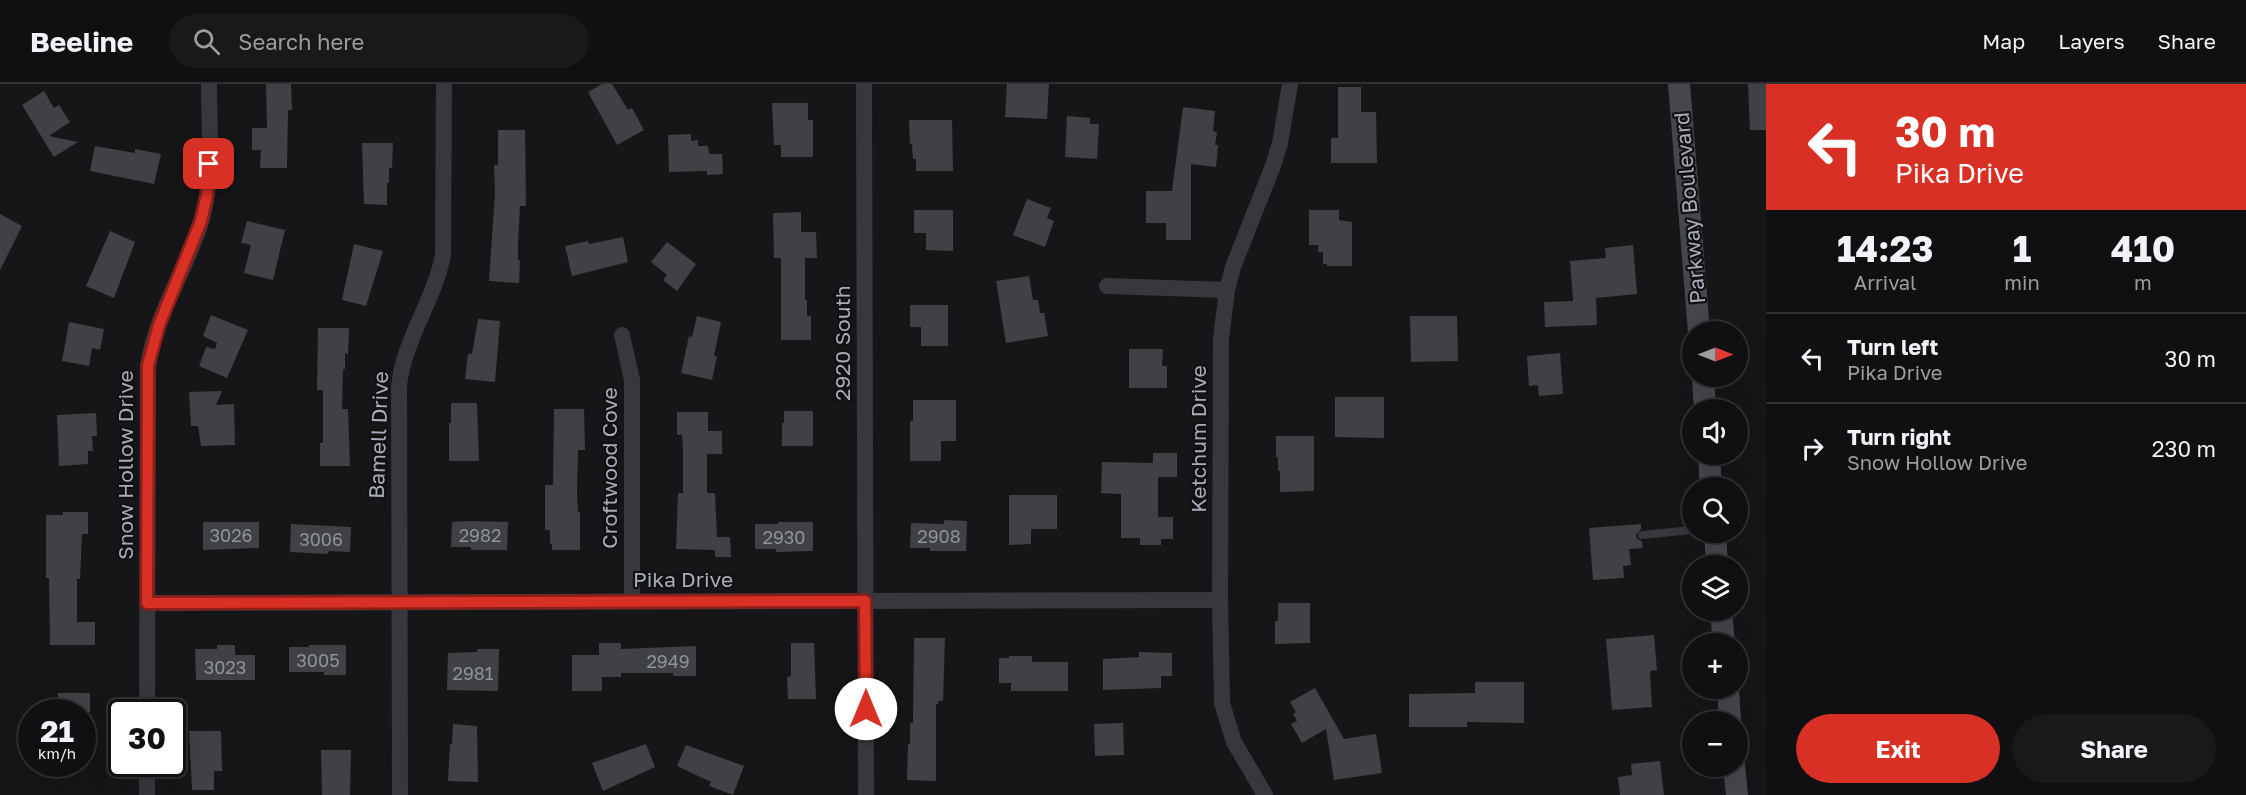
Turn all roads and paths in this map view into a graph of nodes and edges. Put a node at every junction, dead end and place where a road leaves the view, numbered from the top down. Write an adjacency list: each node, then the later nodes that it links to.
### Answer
1 (209, 84): 16 (street, Snow Hollow Drive)
2 (444, 84): 14 (street, Bamell Drive)
3 (864, 84): 13 (street, 2920 South)
4 (1290, 84): 7 (street, Ketchum Drive)
5 (1679, 84): 8 (street, Parkway Boulevard)
6 (1107, 286): 7 (street)
7 (1227, 290): 12 (street, Ketchum Drive)
8 (1698, 321)
9 (622, 335): 15 (street, Croftwood Cove)
10 (1682, 531): 11 (lane)
11 (1642, 535)
12 (1220, 600): 13 (street, Pika Drive); 23 (street, Ketchum Drive)
13 (865, 601): 15 (street, Pika Drive); 22 (street, 2920 South)
14 (399, 602): 15 (street, Pika Drive); 16 (street, Pika Drive); 21 (street, Bamell Drive)
15 (632, 602)
16 (147, 603): 17 (street, Snow Hollow Drive)
17 (147, 699)
18 (147, 777): 20 (street)
19 (1735, 777): 24 (street)
20 (147, 795)
21 (400, 795)
22 (866, 795)
23 (1265, 795)
24 (1737, 795)

